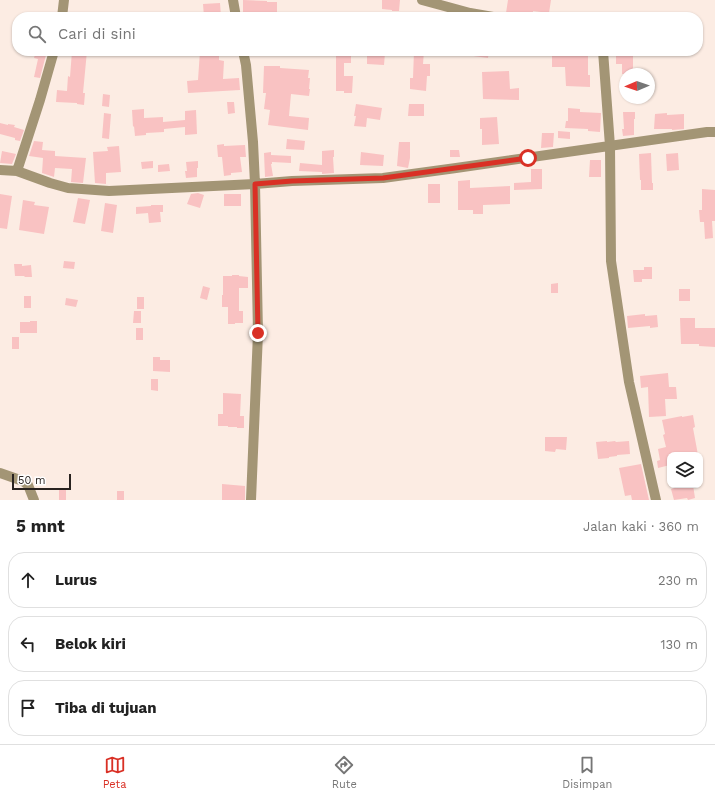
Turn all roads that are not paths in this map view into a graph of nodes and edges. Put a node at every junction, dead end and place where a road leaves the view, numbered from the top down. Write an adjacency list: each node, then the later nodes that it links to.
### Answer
1 (64, 0): 4 (street)
2 (233, 0): 5 (street)
3 (422, 0): 6 (street)
4 (63, 12)
5 (235, 12)
6 (466, 12)
7 (53, 56): 13 (street)
8 (244, 56): 14 (street)
9 (603, 56): 11 (street)
10 (715, 132): 11 (street)
11 (610, 146): 14 (street); 18 (street)
12 (0, 170): 13 (street)
13 (16, 171): 14 (street)
14 (255, 184): 17 (street)
15 (0, 473): 16 (street)
16 (34, 500)
17 (251, 500)
18 (656, 500)

